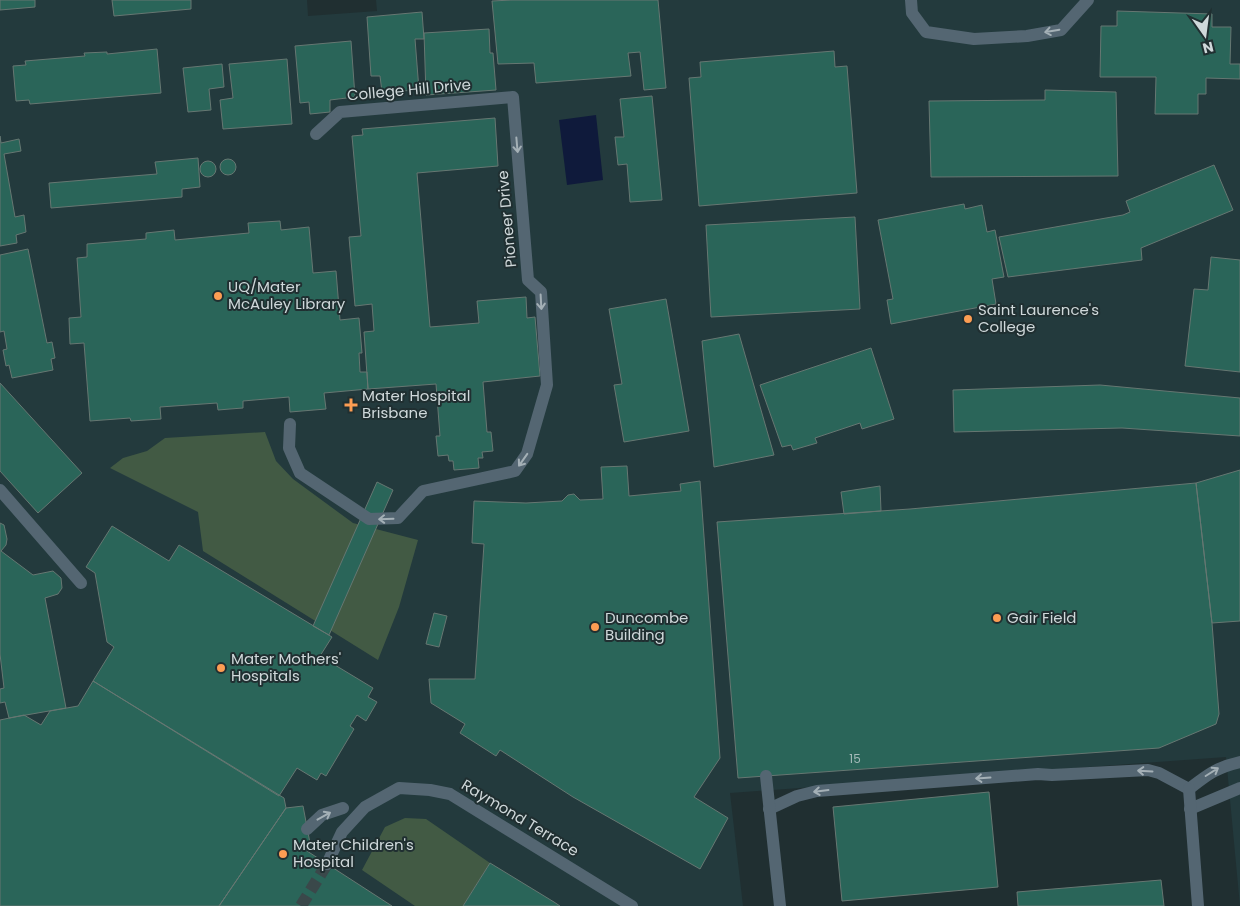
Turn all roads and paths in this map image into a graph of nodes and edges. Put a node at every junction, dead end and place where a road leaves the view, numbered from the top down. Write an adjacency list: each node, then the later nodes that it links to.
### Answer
1 (911, 0): 2 (street, one-way to 1)
2 (1088, 0)
3 (513, 97): 4 (street, College Hill Drive); 5 (street, Pioneer Drive, one-way to 5)
4 (316, 134)
5 (290, 424)
6 (0, 490): 7 (street)
7 (81, 583)
8 (1240, 762): 11 (street, one-way to 8)
9 (766, 776): 14 (street)
10 (1240, 788): 13 (street)
11 (1189, 789): 13 (street); 14 (street, one-way to 14)
12 (343, 808): 15 (street, one-way to 12)
13 (1190, 808): 19 (street)
14 (769, 809): 18 (street)
15 (307, 829)
16 (327, 864): 17 (street, Raymond Terrace)
17 (632, 906)
18 (780, 906)
19 (1198, 906)

